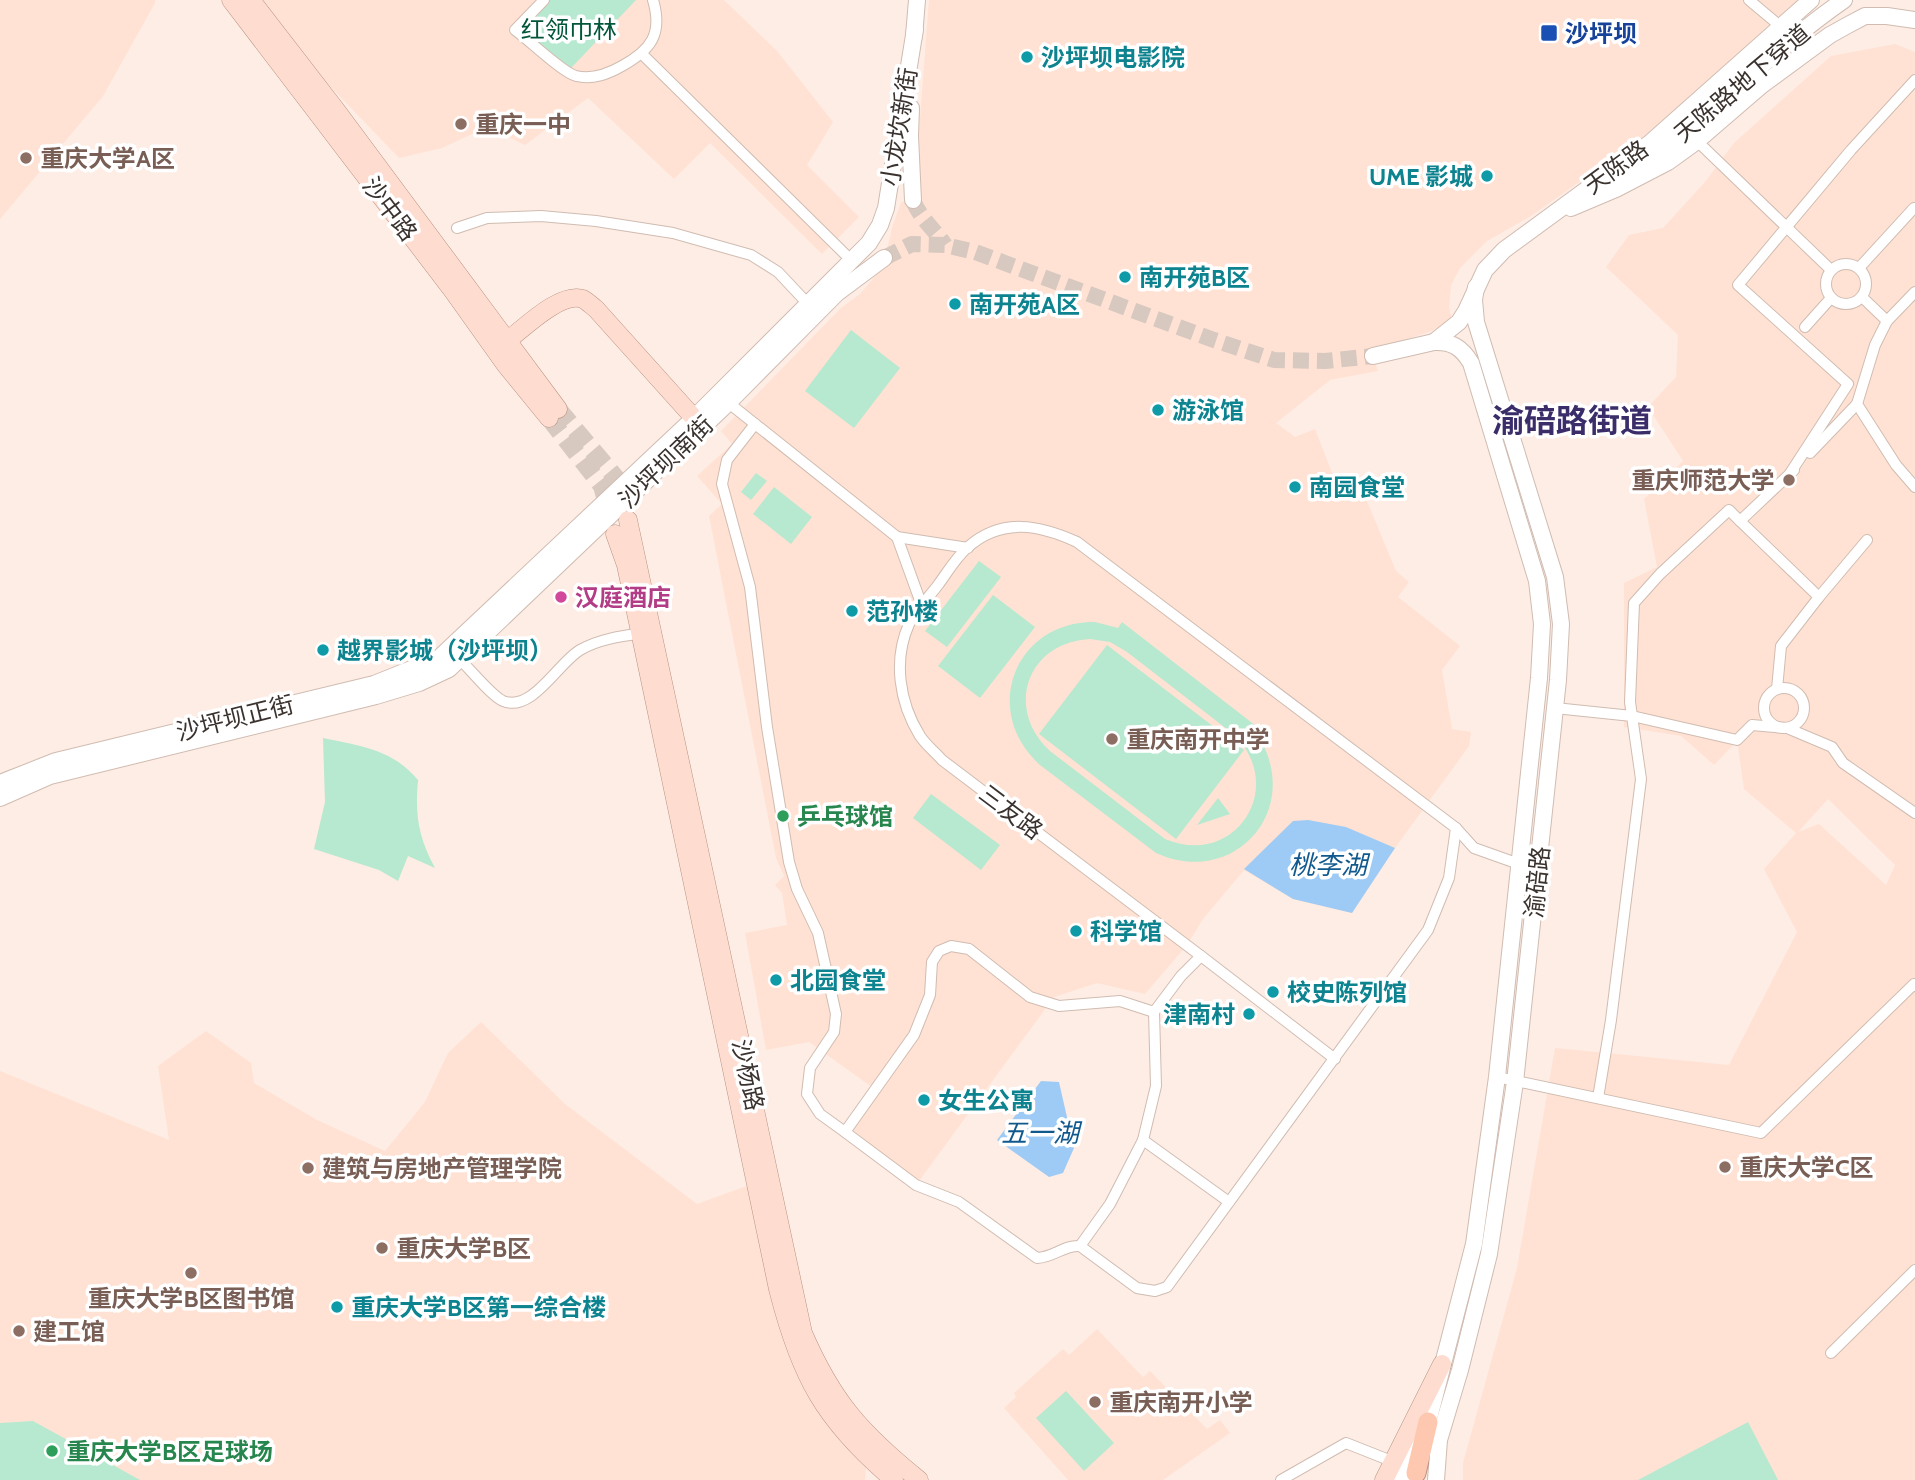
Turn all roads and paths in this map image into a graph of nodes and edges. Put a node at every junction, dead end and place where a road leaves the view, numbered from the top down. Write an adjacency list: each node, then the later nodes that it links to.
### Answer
1 (231, 0): 32 (main road, 沙中路)
2 (251, 0): 32 (main road, 沙中路)
3 (544, 0): 12 (street)
4 (653, 0): 12 (street)
5 (917, 0): 11 (main road, 小龙坎新街)
6 (1749, 0): 10 (street)
7 (1811, 0): 10 (main road, 天陈路)
8 (1844, 0): 20 (main road, 天陈路地下穿道)
9 (1915, 20): 14 (main road)
10 (1780, 26): 20 (main road, 天陈路)
11 (915, 29): 15 (main road, 小龙坎新街); 17 (main road, 小龙坎新街)
12 (643, 55): 22 (street)
13 (1915, 80): 18 (street)
14 (1697, 141): 18 (street); 20 (main road)
15 (913, 200)
16 (1913, 208): 23 (street)
17 (880, 225): 22 (main road, 沙坪坝南街)
18 (1785, 227): 24 (street); 39 (street)
19 (457, 228): 29 (street)
20 (1531, 228): 25 (main road, 天陈路)
21 (884, 258): 35 (main road, 沙坪坝南街)
22 (852, 261): 29 (main road, 沙坪坝南街)
23 (1859, 268): 24 (street); 27 (street)
24 (1831, 270): 28 (street)
25 (1476, 287): 33 (main road, 天陈路); 53 (main road, 渝碚路)
26 (1915, 292): 30 (street)
27 (1863, 297): 28 (street); 30 (street)
28 (1831, 298): 31 (street)
29 (808, 304): 35 (main road, 沙坪坝南街)
30 (1887, 321): 36 (street)
31 (1805, 327)
32 (507, 341): 37 (main road)
33 (1434, 342): 34 (main road); 60 (main road, 渝碚路)
34 (1373, 356)
35 (723, 398): 37 (main road, 沙坪坝南街); 38 (street); 51 (main road, 沙坪坝南街)
36 (1857, 404): 39 (street); 40 (street)
37 (694, 418): 50 (main road, 沙坪坝南街)
38 (755, 424): 44 (street); 69 (street)
39 (1789, 475): 42 (street)
40 (1915, 487)
41 (628, 520): 49 (main road)
42 (1740, 521): 47 (street); 54 (street)
43 (615, 534): 49 (main road)
44 (897, 537): 46 (street); 48 (street)
45 (1867, 540): 47 (street)
46 (968, 548): 48 (street); 59 (street)
47 (1819, 597): 52 (street)
48 (922, 606): 62 (street, 三友路)
49 (647, 633): 51 (street); 78 (main road, 沙杨路); 79 (main road, 沙杨路)
50 (461, 637): 51 (main road, 沙坪坝正街)
51 (452, 659): 56 (main road, 沙坪坝正街); 57 (main road, 沙坪坝正街)
52 (1777, 689): 55 (street); 55 (street)
53 (1555, 708): 54 (street); 61 (main road, 渝碚路)
54 (1632, 716): 55 (street); 68 (street)
55 (1787, 728): 58 (street)
56 (0, 783)
57 (0, 798)
58 (1915, 813)
59 (1456, 828): 60 (street); 65 (street)
60 (1519, 864): 61 (street); 66 (main road, 渝碚路)
61 (1539, 865): 67 (main road, 渝碚路)
62 (1201, 956): 64 (street); 65 (street, 三友路)
63 (1915, 986): 68 (street)
64 (1154, 1012): 69 (street); 70 (street)
65 (1335, 1059): 71 (street)
66 (1497, 1077): 67 (street); 75 (main road, 渝碚路)
67 (1515, 1082): 68 (street); 82 (main road, 渝碚路)
68 (1598, 1098)
69 (845, 1132): 72 (street)
70 (1143, 1140): 71 (street); 72 (street)
71 (1229, 1202): 72 (street)
72 (1080, 1245)
73 (1915, 1270): 74 (street)
74 (1831, 1353)
75 (1443, 1364): 76 (main road, 渝碚路); 77 (main road)
76 (1427, 1422): 77 (highway)
77 (1406, 1473): 80 (street); 81 (main road)
78 (894, 1480)
79 (919, 1480)
80 (1281, 1480)
81 (1384, 1480)
82 (1436, 1480)

